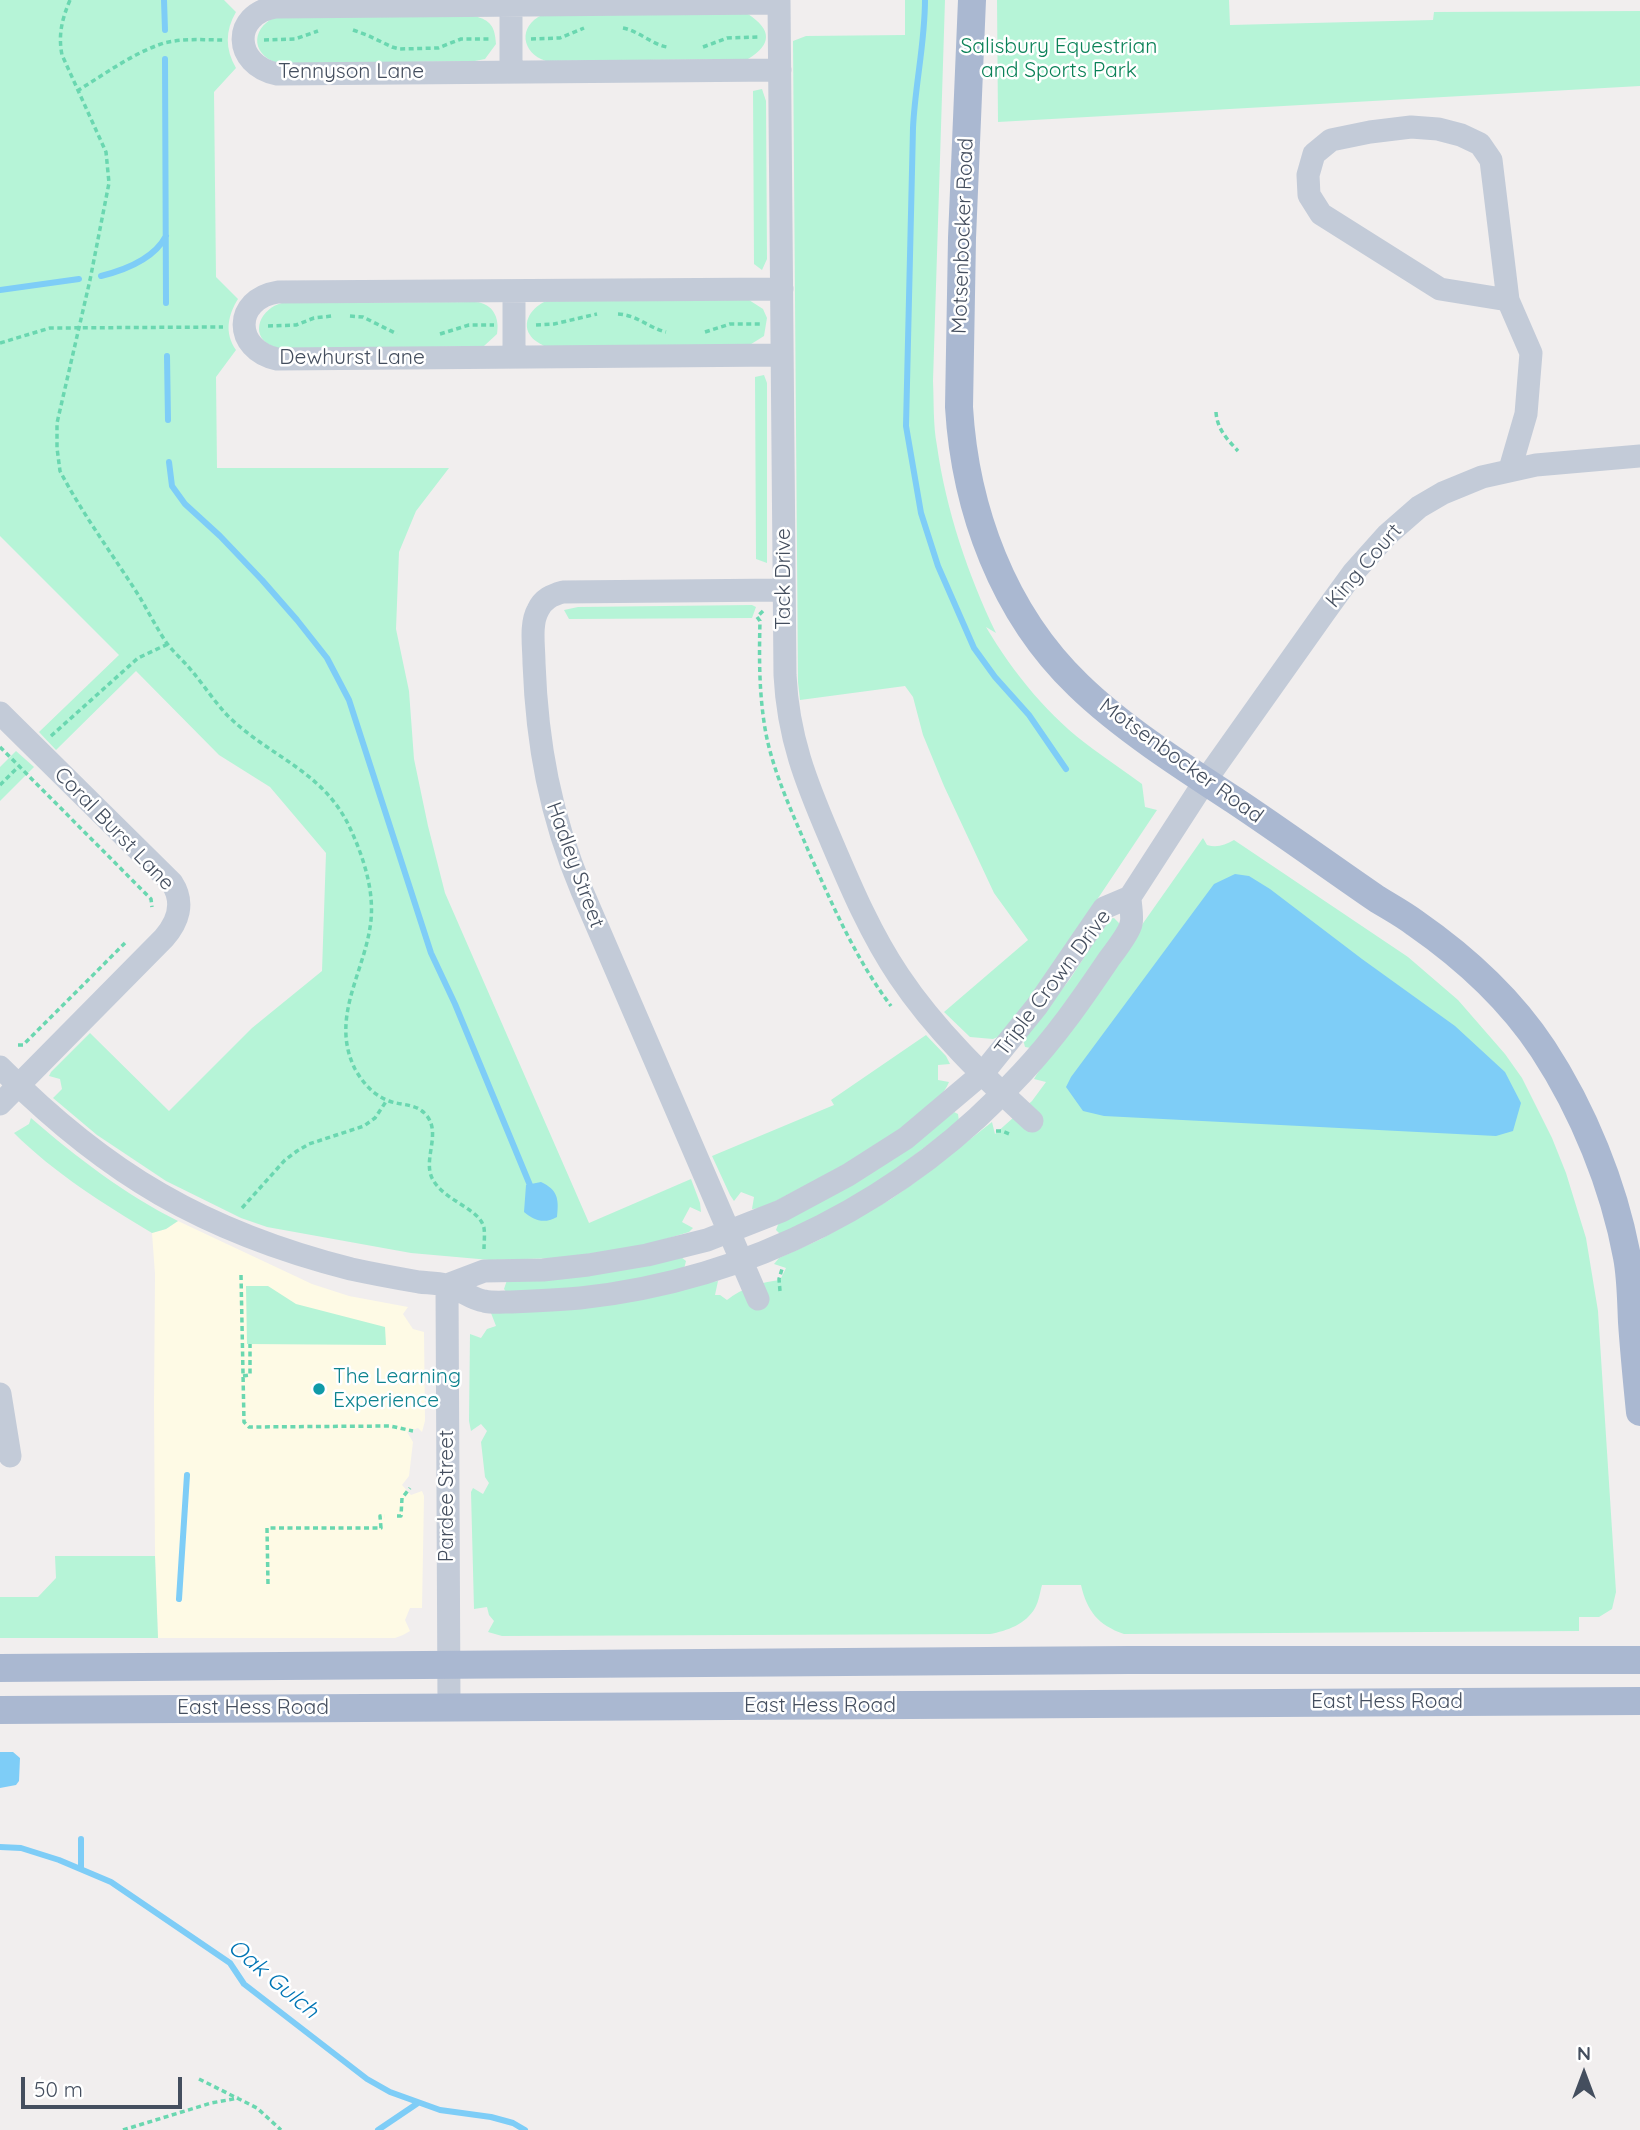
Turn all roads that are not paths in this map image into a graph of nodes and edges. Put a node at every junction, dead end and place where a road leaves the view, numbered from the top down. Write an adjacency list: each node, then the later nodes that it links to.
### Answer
1 (972, 0): 15 (main road, Motsenbocker Road)
2 (779, 1): 3 (street, Tennyson Lane); 4 (street, Tack Drive)
3 (511, 5): 5 (street); 5 (street, Tennyson Lane)
4 (780, 70): 5 (street, Tennyson Lane); 6 (street, Tack Drive)
5 (511, 72)
6 (782, 289): 7 (street, Dewhurst Lane); 9 (street, Tack Drive)
7 (514, 291): 10 (street); 10 (street, Dewhurst Lane)
8 (1508, 300): 8 (street); 12 (street)
9 (782, 355): 10 (street, Dewhurst Lane); 13 (street, Tack Drive)
10 (514, 357)
11 (1640, 456): 12 (street, King Court)
12 (1510, 469): 15 (street, King Court)
13 (783, 590): 18 (street, Tack Drive); 23 (street, Hadley Street)
14 (0, 713): 19 (street, Coral Burst Lane)
15 (1205, 781): 16 (street, Triple Crown Drive); 28 (main road, Motsenbocker Road)
16 (1130, 897): 18 (street, Triple Crown Drive); 20 (street, Triple Crown Drive)
17 (0, 1067): 19 (street, Triple Crown Drive)
18 (983, 1073): 20 (street, Tack Drive); 23 (street, Triple Crown Drive)
19 (18, 1086): 21 (street, Coral Burst Lane); 25 (street, Triple Crown Drive)
20 (1003, 1094): 22 (street, Tack Drive); 24 (street, Triple Crown Drive)
21 (0, 1104)
22 (1032, 1121)
23 (730, 1233): 24 (street, Hadley Street); 25 (street, Triple Crown Drive)
24 (742, 1260): 25 (street, Triple Crown Drive); 26 (street, Hadley Street)
25 (447, 1285): 31 (street, Pardee Street)
26 (758, 1299)
27 (0, 1394): 29 (street)
28 (1640, 1412)
29 (10, 1456)
30 (1640, 1660): 31 (main road, East Hess Road)
31 (448, 1665): 32 (main road, East Hess Road); 34 (street, Pardee Street)
32 (0, 1668)
33 (1640, 1701): 34 (main road, East Hess Road)
34 (449, 1706): 35 (main road, East Hess Road)
35 (0, 1710)

